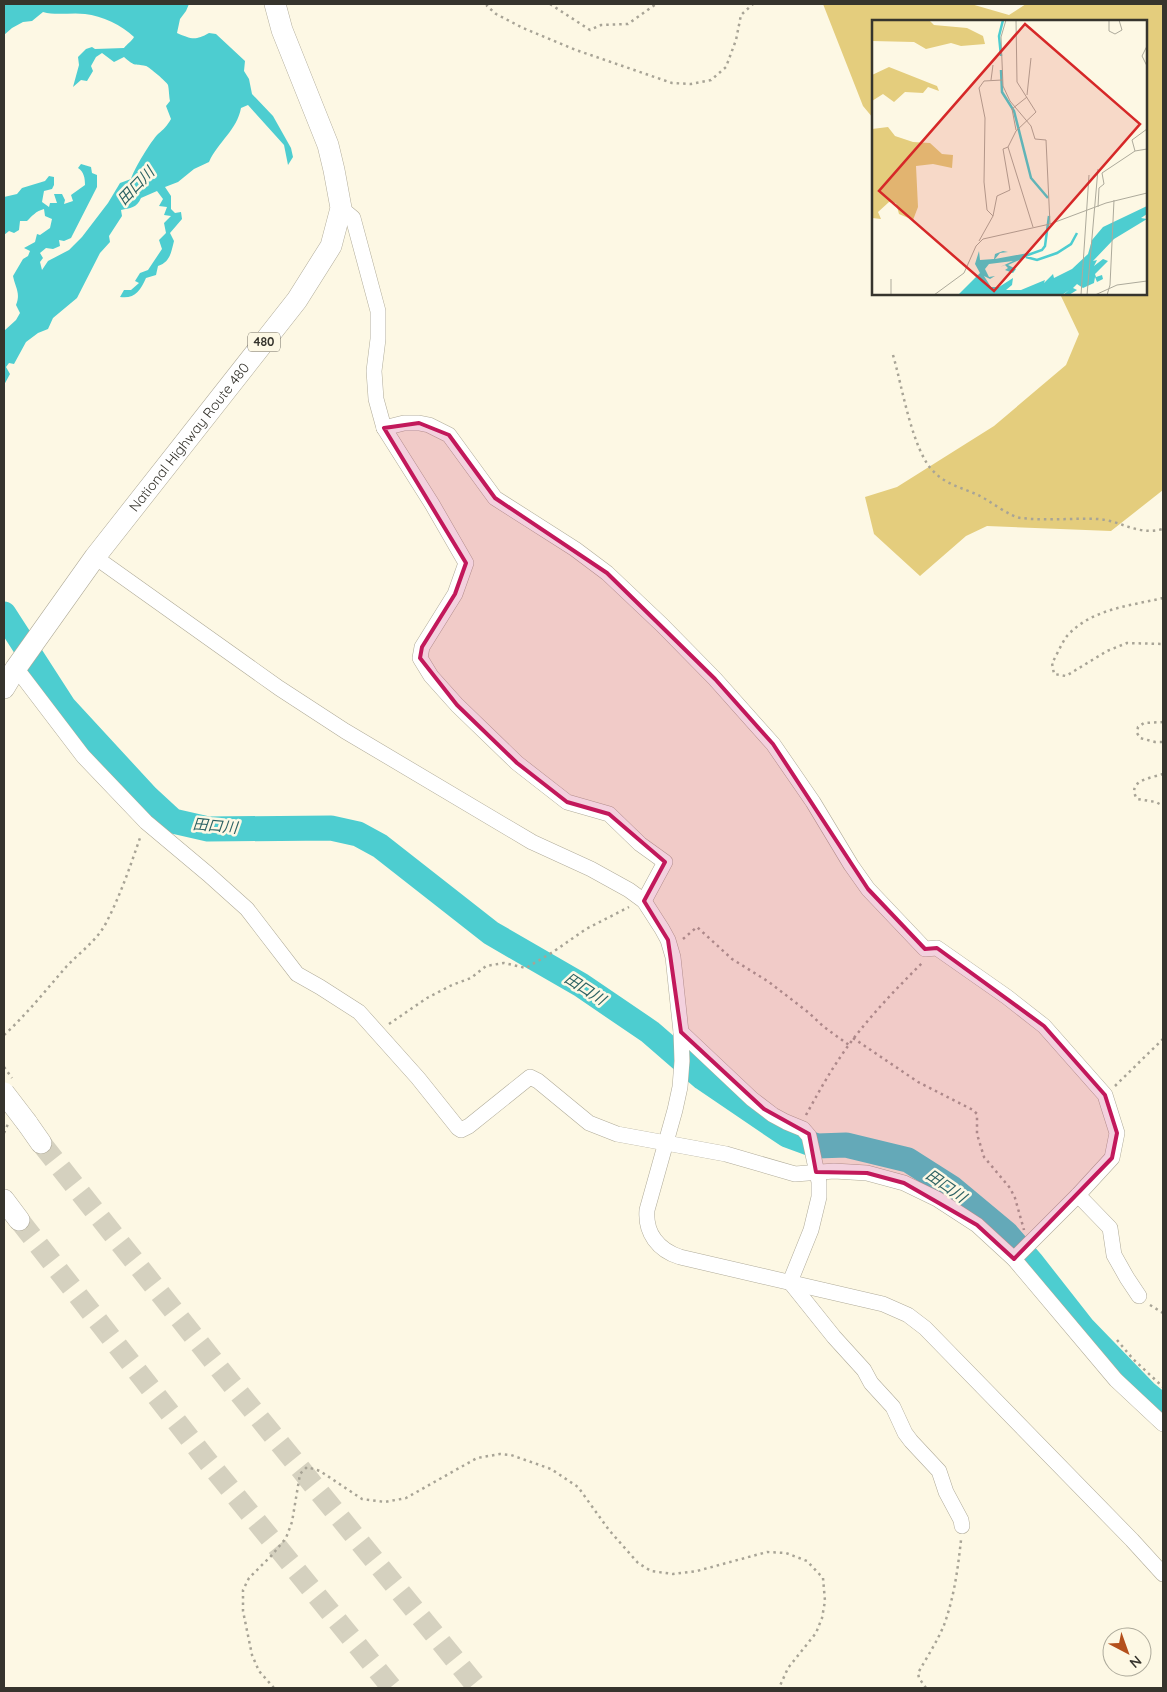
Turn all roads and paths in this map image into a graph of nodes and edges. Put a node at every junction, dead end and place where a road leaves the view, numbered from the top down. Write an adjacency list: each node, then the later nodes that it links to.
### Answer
1 (275, 4): 6 (highway, National Highway Route 480 / 480)
2 (487, 4): 5 (path)
3 (550, 4): 4 (path)
4 (656, 4)
5 (753, 4)
6 (341, 208): 8 (street); 10 (highway, National Highway Route 480 / 480)
7 (894, 355): 9 (path)
8 (384, 428): 20 (street); 22 (street)
9 (1163, 529)
10 (95, 557): 13 (highway, National Highway Route 480 / 480); 20 (street)
11 (1163, 598): 12 (path)
12 (1163, 644)
13 (18, 665): 14 (highway, National Highway Route 480 / 480); 19 (street)
14 (4, 688)
15 (1163, 722): 16 (path)
16 (1163, 742)
17 (1163, 774): 18 (path)
18 (1163, 806)
19 (146, 822): 23 (street); 25 (path)
20 (642, 900): 21 (street); 23 (path)
21 (670, 946): 24 (street); 28 (path)
22 (937, 948): 26 (path); 30 (street)
23 (376, 1032): 33 (street)
24 (681, 1032): 31 (street); 33 (street)
25 (4, 1035)
26 (854, 1038): 28 (path); 36 (path)
27 (1163, 1039): 30 (path)
28 (849, 1045): 31 (path)
29 (4, 1093): 32 (highway, bridge)
30 (1105, 1095): 35 (street)
31 (804, 1132): 34 (street)
32 (41, 1143)
33 (666, 1144): 34 (street); 38 (street)
34 (815, 1166): 37 (street); 38 (street)
35 (1078, 1195): 36 (street); 39 (street)
36 (1033, 1240): 37 (street)
37 (1014, 1259): 42 (street)
38 (790, 1282): 43 (street); 44 (street)
39 (1139, 1296)
40 (1116, 1340): 41 (path)
41 (1163, 1387)
42 (1163, 1424)
43 (962, 1526): 47 (path)
44 (1163, 1574)
45 (274, 1688): 46 (path)
46 (779, 1688)
47 (926, 1688)

